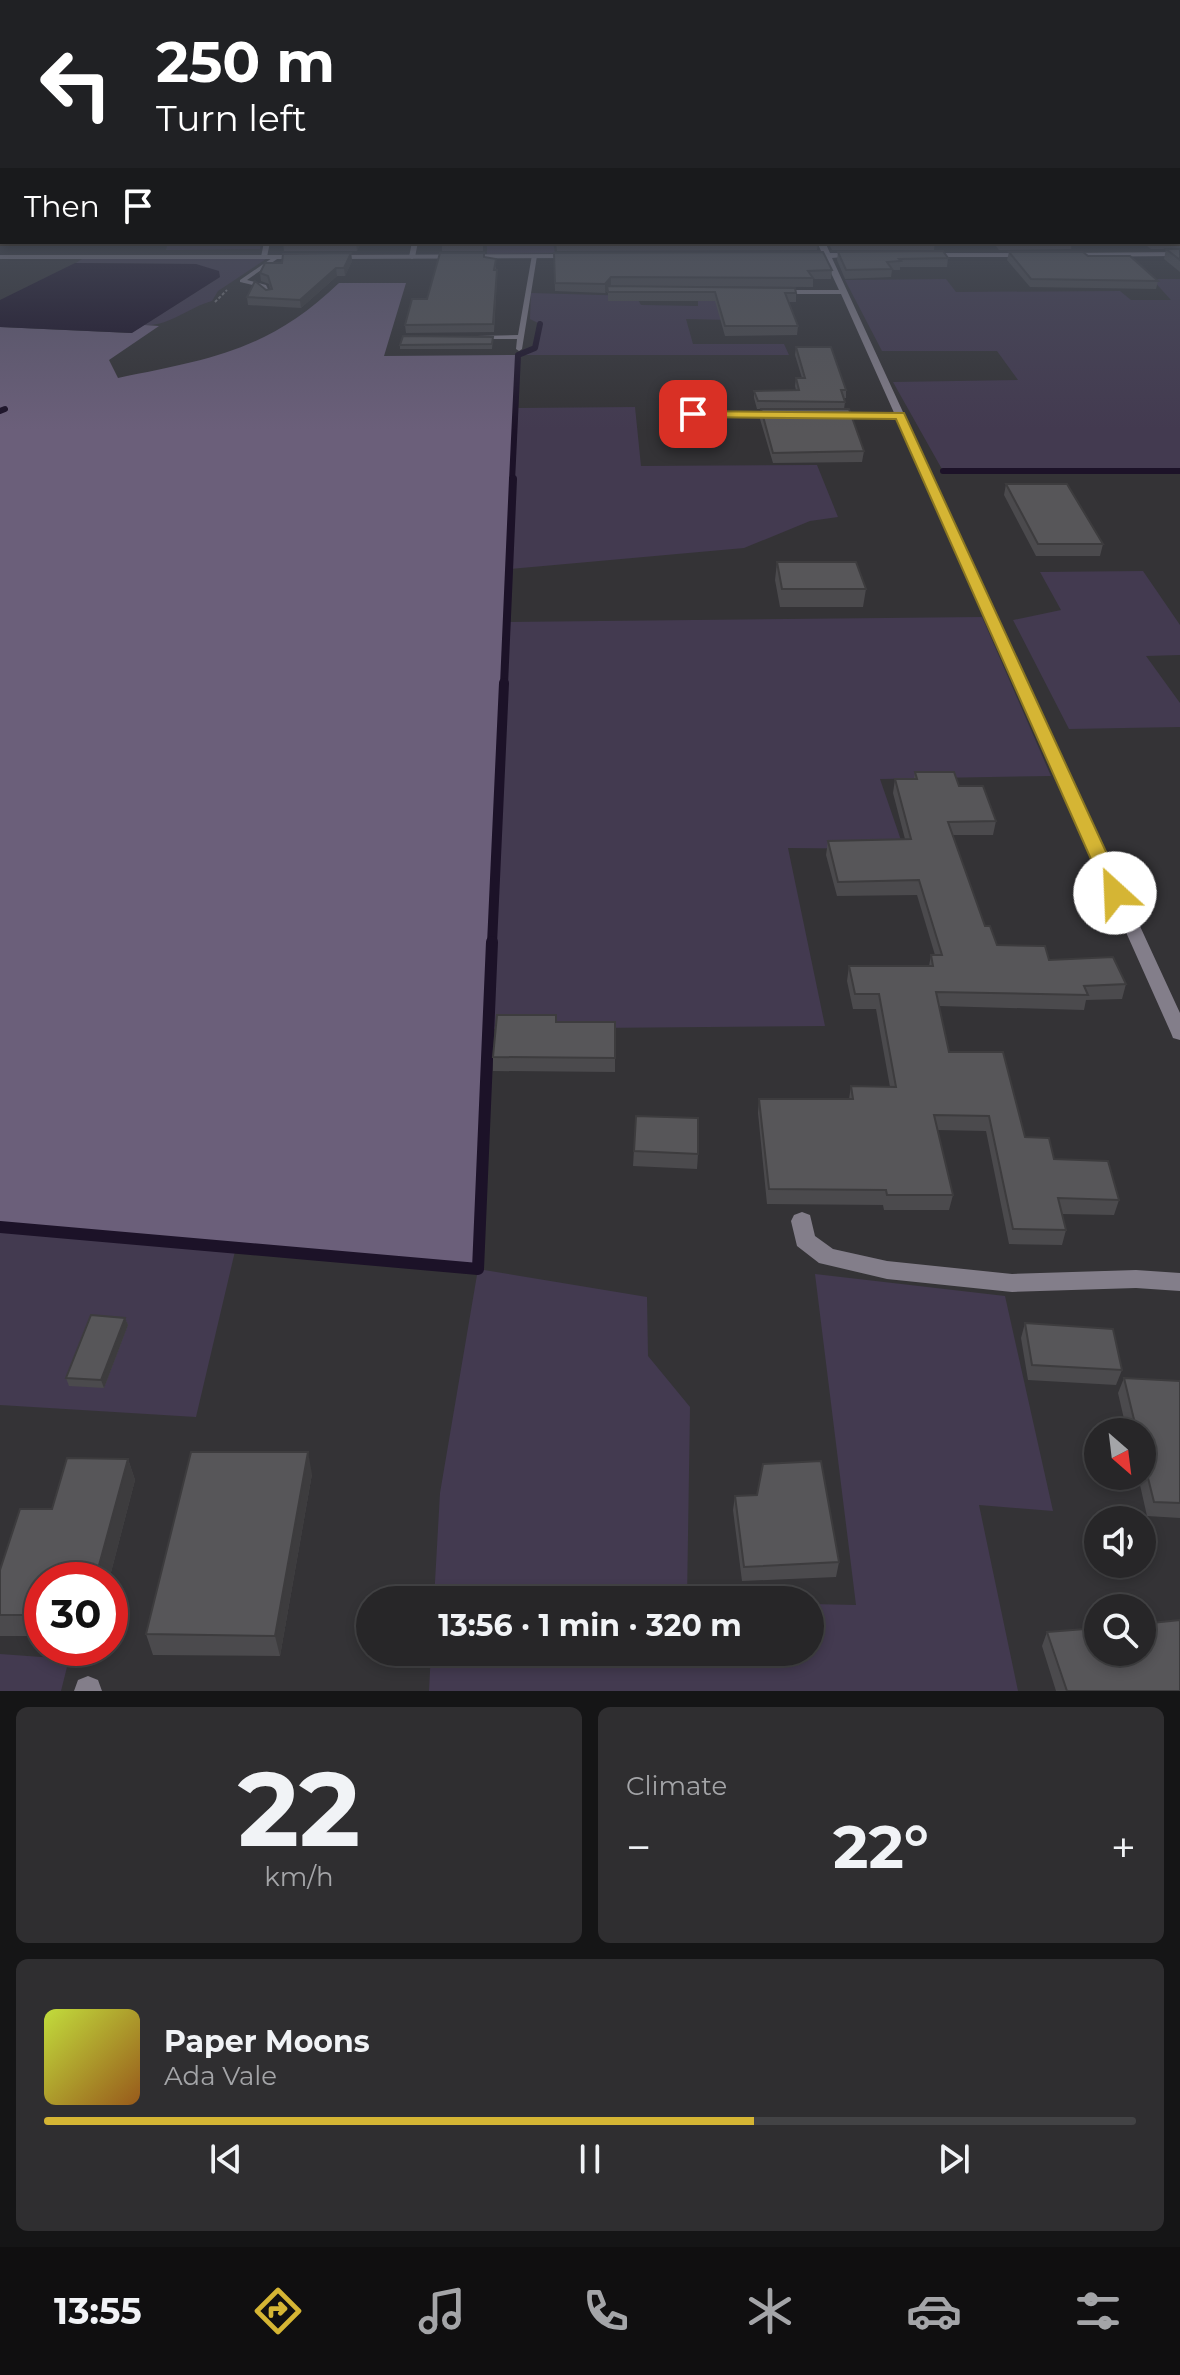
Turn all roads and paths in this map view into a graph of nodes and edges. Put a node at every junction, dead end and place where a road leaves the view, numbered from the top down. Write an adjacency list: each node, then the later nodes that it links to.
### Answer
1 (255, 272): 6 (lane)
2 (532, 272): 7 (lane)
3 (834, 272): 5 (street)
4 (772, 292): 5 (street)
5 (843, 292): 13 (street)
6 (269, 294)
7 (522, 337): 8 (lane); 9 (lane)
8 (464, 338)
9 (519, 349)
10 (693, 414): 11 (lane)
11 (789, 415)
12 (820, 415): 13 (lane)
13 (900, 415): 14 (street)
14 (1173, 1002): 15 (street)
15 (1180, 1033)
16 (802, 1221): 17 (street)
17 (1180, 1282)

